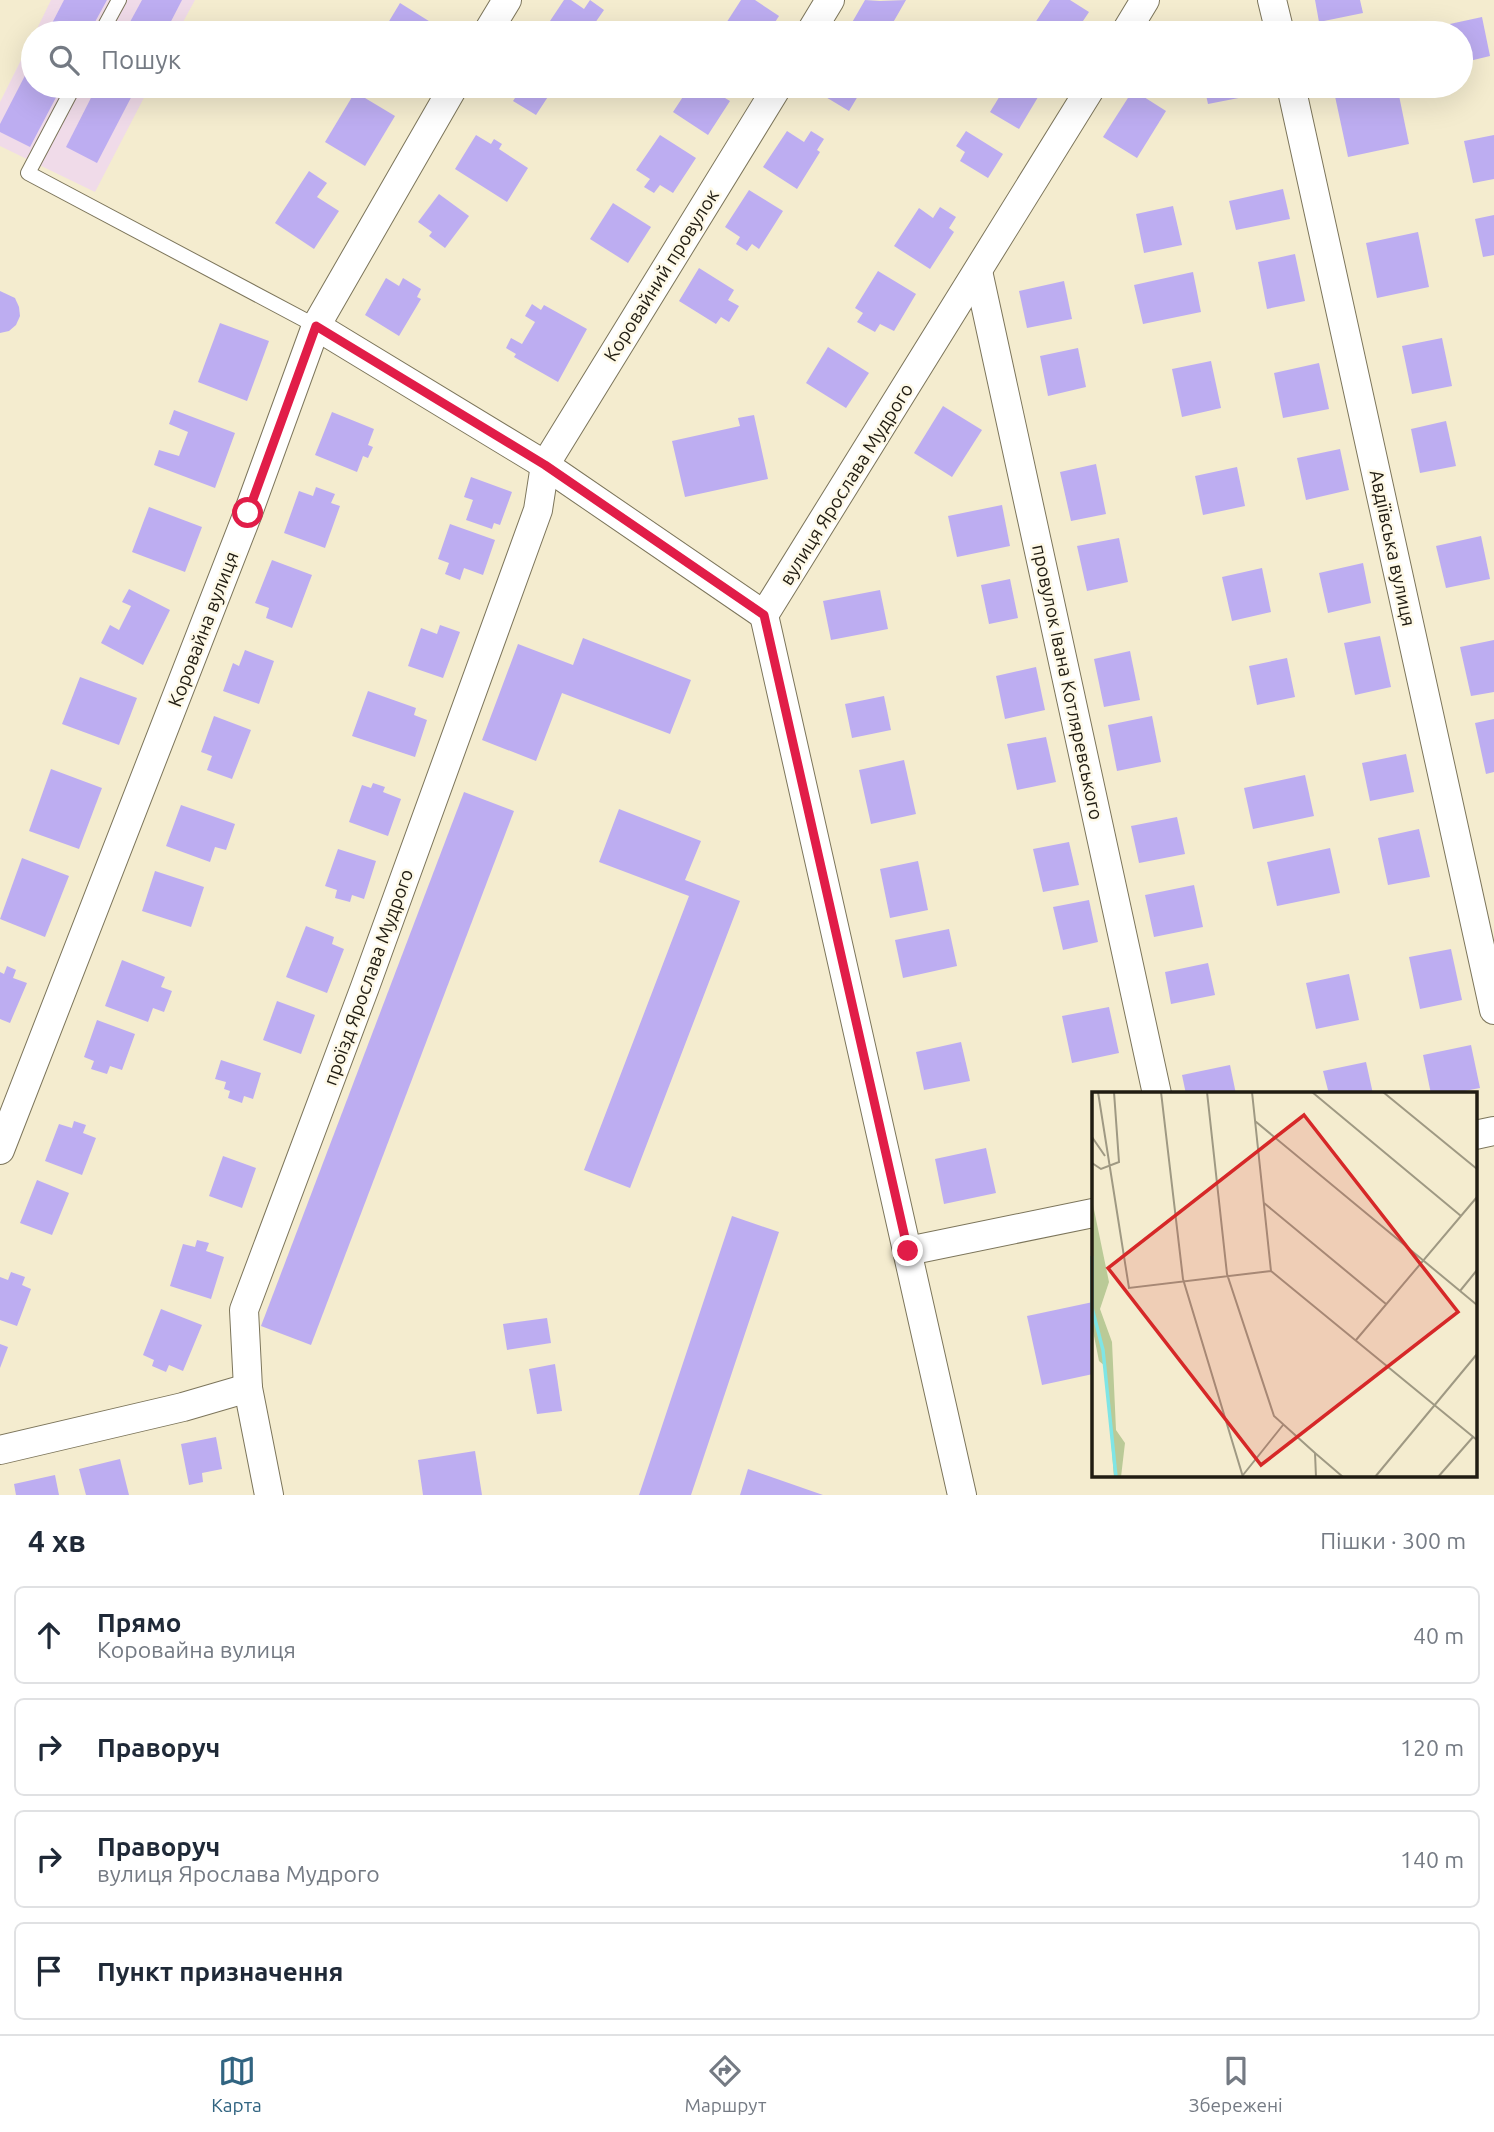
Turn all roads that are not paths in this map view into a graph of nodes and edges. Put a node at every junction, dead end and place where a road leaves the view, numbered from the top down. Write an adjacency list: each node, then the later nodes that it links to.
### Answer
1 (119, 0): 6 (lane)
2 (507, 0): 7 (street)
3 (830, 0): 8 (street)
4 (1145, 0): 9 (street)
5 (1272, 0): 10 (street)
6 (108, 21)
7 (494, 21)
8 (817, 21)
9 (1132, 21)
10 (1277, 21)
11 (68, 98): 17 (lane)
12 (447, 98): 17 (street, Коровайна вулиця)
13 (771, 98): 18 (street, Коровайний провулок)
14 (1085, 98): 16 (street, вулиця Ярослава Мудрого)
15 (1294, 98): 20 (street, Авдіївська вулиця)
16 (978, 271): 19 (street, вулиця Ярослава Мудрого); 21 (street, провулок Івана Котляревського)
17 (316, 326): 18 (street); 24 (street, Коровайна вулиця)
18 (545, 465): 19 (street); 27 (street, проїзд Ярослава Мудрого)
19 (764, 615): 26 (street)
20 (1494, 1010)
21 (1157, 1092)
22 (1494, 1131): 23 (street)
23 (1476, 1135)
24 (0, 1150)
25 (1092, 1213): 26 (street)
26 (908, 1251): 30 (street)
27 (248, 1388): 28 (street); 29 (street, проїзд Ярослава Мудрого)
28 (0, 1450)
29 (269, 1495)
30 (962, 1495)

